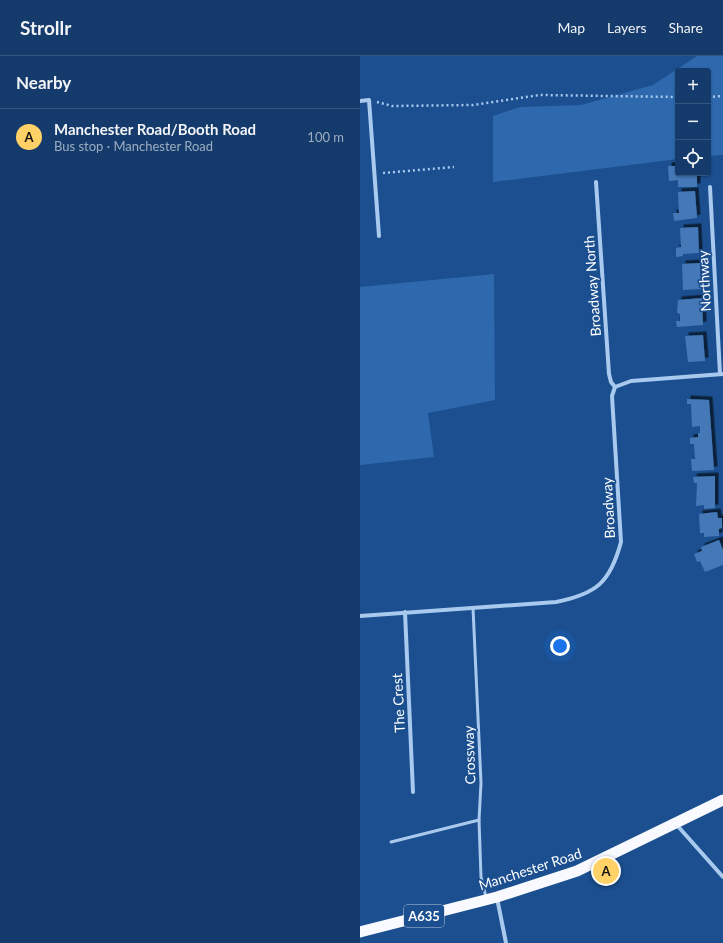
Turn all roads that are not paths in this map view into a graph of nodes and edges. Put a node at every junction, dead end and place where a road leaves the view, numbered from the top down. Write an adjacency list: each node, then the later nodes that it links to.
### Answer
1 (360, 101): 4 (street)
2 (596, 182): 6 (street, Broadway North)
3 (710, 187): 5 (street, Northway)
4 (379, 236)
5 (721, 374): 6 (street)
6 (615, 387): 7 (street, Broadway)
7 (473, 608): 8 (street, Broadway); 12 (lane, Crossway)
8 (404, 612): 9 (street, Broadway); 10 (street, The Crest)
9 (360, 616)
10 (413, 792)
11 (723, 800): 13 (highway, Manchester Road / A635)
12 (479, 820): 14 (lane); 16 (lane, Crossway)
13 (675, 823): 15 (street); 16 (highway, Manchester Road / A635)
14 (391, 842)
15 (723, 877)
16 (492, 899): 17 (highway, Manchester Road / A635); 18 (street)
17 (360, 932)
18 (506, 943)

